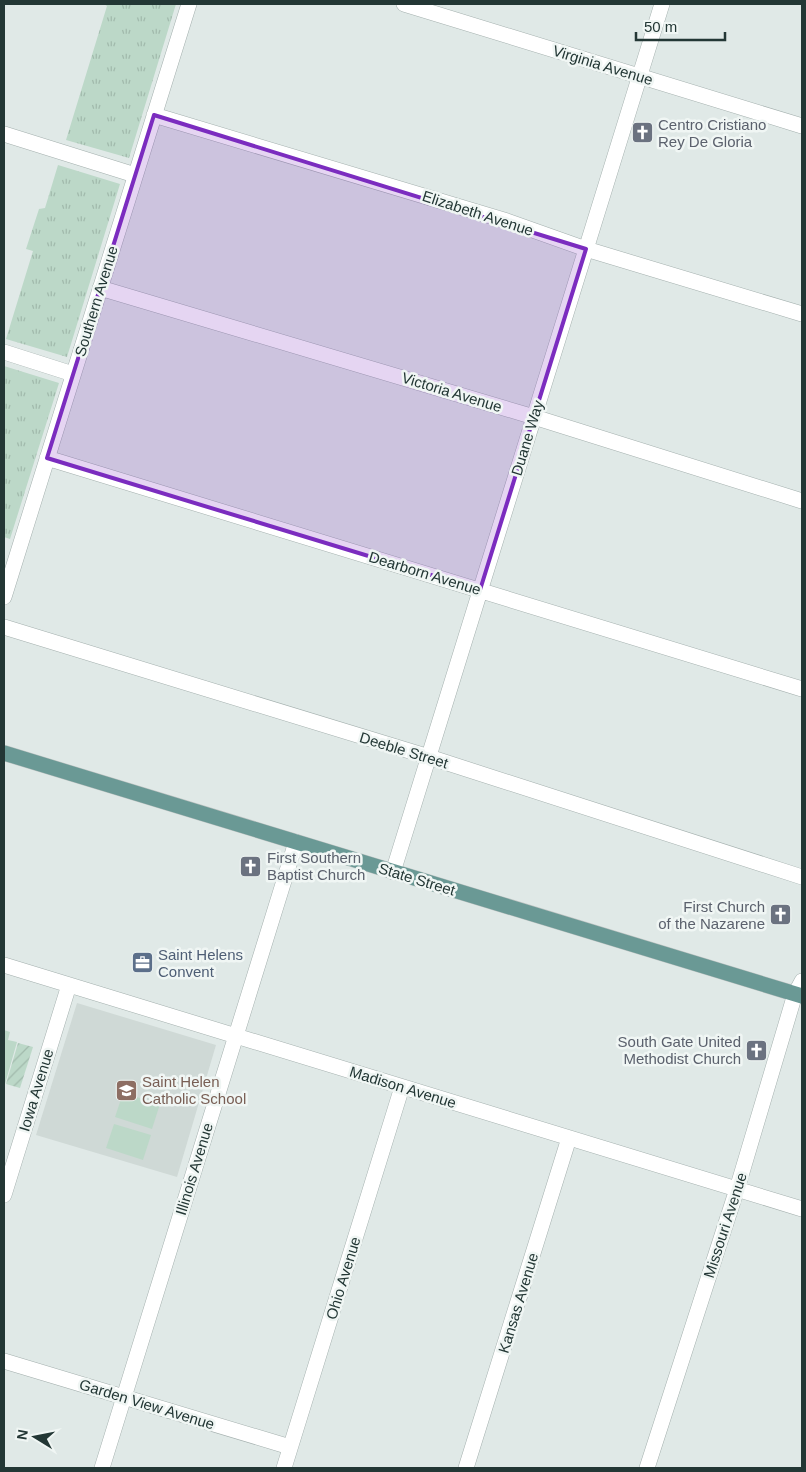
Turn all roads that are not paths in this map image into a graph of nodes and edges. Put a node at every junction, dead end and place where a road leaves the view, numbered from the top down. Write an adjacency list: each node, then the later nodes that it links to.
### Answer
1 (188, 4): 5 (street, Southern Avenue)
2 (404, 4): 4 (street, Virginia Avenue)
3 (662, 4): 4 (street, Duane Way)
4 (639, 76): 6 (street, Virginia Avenue); 9 (street, Duane Way)
5 (154, 115): 8 (street, Southern Avenue); 9 (street, Elizabeth Avenue)
6 (802, 126)
7 (4, 134): 8 (street)
8 (135, 175): 10 (street, Southern Avenue)
9 (586, 249): 11 (street, Elizabeth Avenue); 14 (street, Duane Way)
10 (100, 288): 13 (street, Southern Avenue); 14 (street, Victoria Avenue)
11 (802, 314)
12 (4, 352): 13 (street)
13 (73, 374): 15 (street, Southern Avenue)
14 (534, 417): 16 (street, Victoria Avenue); 18 (street, Duane Way)
15 (47, 458): 17 (street, Southern Avenue); 18 (street, Dearborn Avenue)
16 (802, 501)
17 (10, 554): 19 (street, Southern Avenue)
18 (480, 590): 21 (street, Dearborn Avenue); 23 (street, Duane Way)
19 (4, 597)
20 (4, 627): 23 (street, Deeble Street)
21 (802, 690)
22 (4, 753): 24 (main road, State Street)
23 (429, 757): 25 (street, Duane Way); 26 (street, Deeble Street)
24 (296, 842): 25 (main road, State Street); 30 (street, Illinois Avenue)
25 (393, 872): 29 (main road, State Street)
26 (802, 877)
27 (4, 965): 28 (street, Madison Avenue)
28 (69, 985): 30 (street, Madison Avenue); 34 (street, Iowa Avenue)
29 (800, 991): 33 (street, Missouri Avenue)
30 (235, 1036): 31 (street, Madison Avenue); 37 (street, Illinois Avenue)
31 (402, 1088): 32 (street, Madison Avenue); 38 (street, Ohio Avenue)
32 (569, 1138): 33 (street, Madison Avenue); 41 (street, Kansas Avenue)
33 (737, 1189): 35 (street, Madison Avenue); 42 (street, Missouri Avenue)
34 (4, 1195)
35 (802, 1209)
36 (4, 1361): 37 (street, Garden View Avenue)
37 (124, 1397): 38 (street, Garden View Avenue); 39 (street, Illinois Avenue)
38 (290, 1447): 40 (street, Ohio Avenue)
39 (102, 1468)
40 (284, 1468)
41 (466, 1468)
42 (647, 1468)

